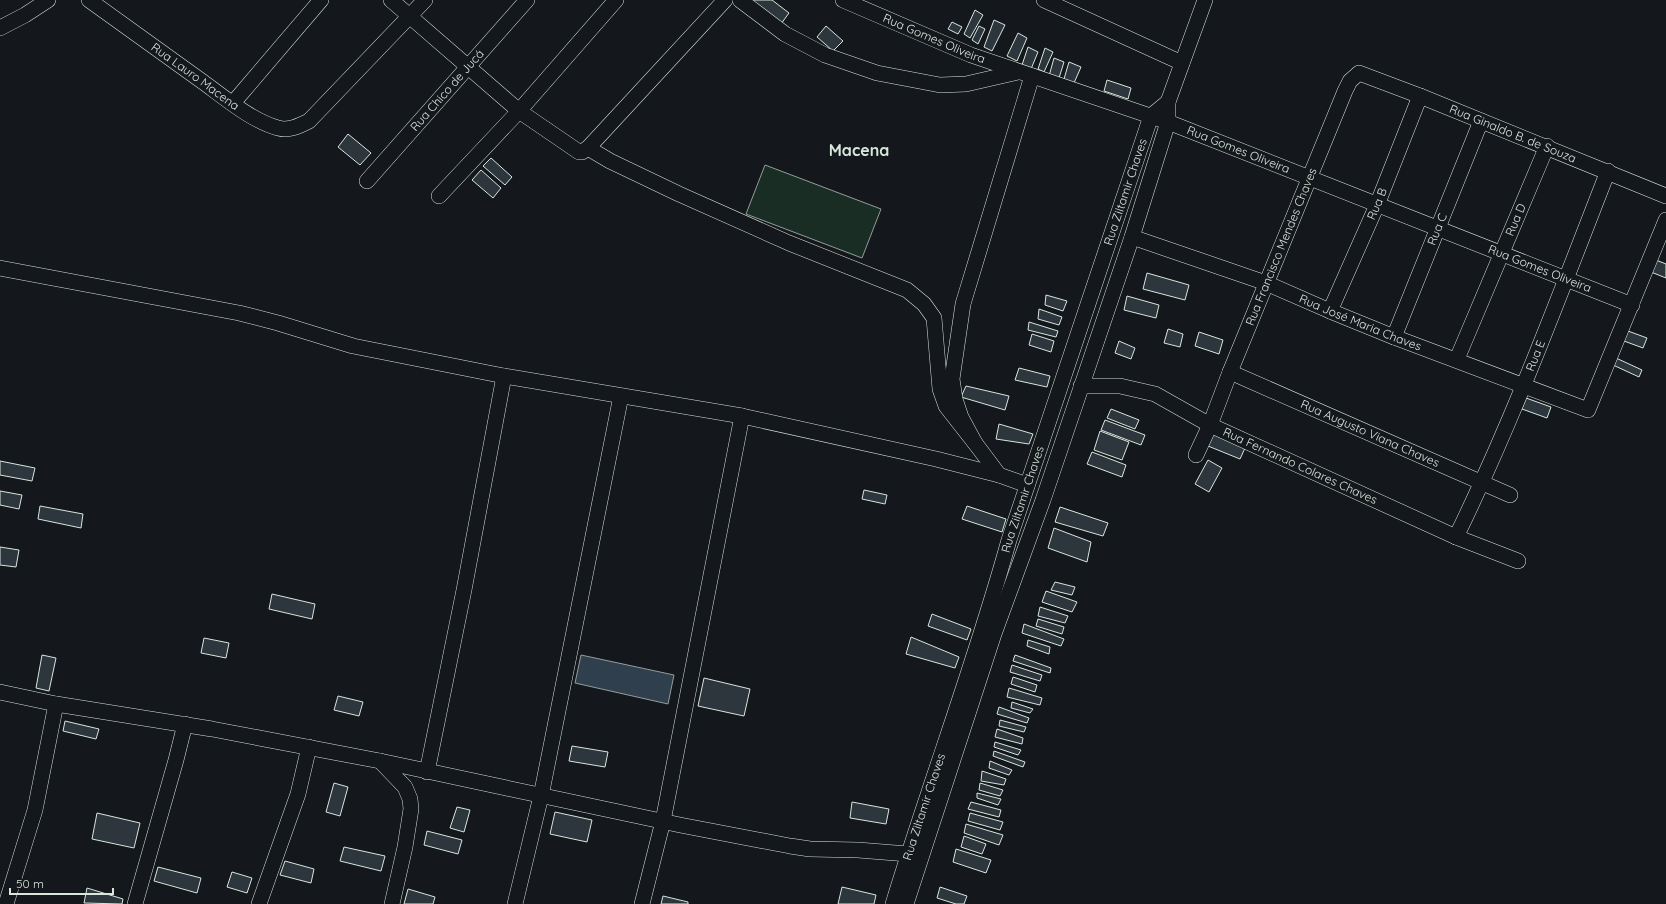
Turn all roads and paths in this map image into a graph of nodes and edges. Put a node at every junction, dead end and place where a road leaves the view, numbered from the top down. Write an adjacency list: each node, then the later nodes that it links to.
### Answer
1 (48, 0): 14 (street)
2 (89, 0): 21 (street, Rua Lauro Macena)
3 (321, 0): 21 (street)
4 (392, 0): 13 (street)
5 (425, 0): 13 (street)
6 (527, 0): 16 (street, Rua Chico de Jucá)
7 (616, 0): 22 (street)
8 (740, 0): 18 (street)
9 (843, 0): 18 (street, Rua Gomes Oliveira)
10 (1044, 0): 15 (street)
11 (1205, 0): 15 (street, Rua Ziltamir Chaves)
12 (717, 3): 27 (street)
13 (410, 17): 16 (street); 21 (street, Rua Lauro Macena)
14 (0, 28)
15 (1182, 63): 20 (street, Rua Ziltamir Chaves)
16 (467, 67): 22 (street); 30 (street, Rua Chico de Jucá)
17 (1359, 73): 19 (street, Rua Ginaldo B. de Souza); 29 (street, Rua Francisco Mendes Chaves)
18 (1026, 74): 23 (street, Rua Gomes Oliveira); 52 (street)
19 (1420, 96): 24 (street, Rua Ginaldo B. de Souza); 33 (street, Rua B)
20 (1168, 102): 23 (street); 25 (street, Rua Ziltamir Chaves)
21 (233, 103)
22 (519, 111): 27 (street); 31 (street)
23 (1151, 116): 25 (street, Rua Gomes Oliveira); 56 (street, Rua Ziltamir Chaves)
24 (1481, 121): 26 (street, Rua Ginaldo B. de Souza); 35 (street, Rua C)
25 (1168, 122): 29 (street, Rua Gomes Oliveira); 36 (street, Rua Ziltamir Chaves)
26 (1547, 146): 28 (street, Rua Ginaldo B. de Souza); 37 (street, Rua D)
27 (588, 148): 52 (street)
28 (1608, 172): 32 (street, Rua Ginaldo B. de Souza); 39 (street, Rua E)
29 (1310, 177): 33 (street, Rua Gomes Oliveira); 40 (street, Rua Francisco Mendes Chaves)
30 (367, 182)
31 (439, 196)
32 (1666, 196)
33 (1376, 205): 35 (street, Rua Gomes Oliveira); 42 (street, Rua B)
34 (1666, 222): 41 (street)
35 (1438, 229): 37 (street, Rua Gomes Oliveira); 43 (street, Rua C)
36 (1132, 237): 40 (street, Rua José Maria Chaves); 47 (street, Rua Ziltamir Chaves)
37 (1501, 254): 39 (street, Rua Gomes Oliveira); 44 (street, Rua D)
38 (0, 268): 46 (street)
39 (1566, 279): 41 (street, Rua Gomes Oliveira); 48 (street, Rua E)
40 (1266, 283): 42 (street, Rua José Maria Chaves); 45 (street, Rua Francisco Mendes Chaves)
41 (1632, 305): 48 (street, Rua José Maria Chaves)
42 (1330, 311): 43 (street, Rua José Maria Chaves)
43 (1394, 337): 44 (street, Rua José Maria Chaves)
44 (1457, 359): 48 (street, Rua José Maria Chaves)
45 (1230, 372): 51 (street, Rua Francisco Mendes Chaves); 55 (street, Rua Augusto Viana Chaves)
46 (504, 376): 49 (street); 67 (street)
47 (1081, 386): 51 (street, Rua Fernando Colares Chaves); 60 (street, Rua Ziltamir Chaves)
48 (1523, 386): 55 (street, Rua E)
49 (621, 396): 50 (street); 69 (street)
50 (742, 416): 54 (street); 70 (street)
51 (1210, 424): 53 (street, Rua Francisco Mendes Chaves); 58 (street, Rua Fernando Colares Chaves)
52 (975, 443): 54 (street)
53 (1196, 455)
54 (999, 475): 56 (street)
55 (1482, 483): 57 (street, Rua Augusto Viana Chaves); 58 (street, Rua E)
56 (1027, 485): 59 (street, Rua Ziltamir Chaves)
57 (1510, 495)
58 (1456, 537): 61 (street, Rua Fernando Colares Chaves)
59 (1009, 540): 60 (street); 68 (street, Rua Ziltamir Chaves)
60 (1027, 544): 68 (street, Rua Ziltamir Chaves)
61 (1518, 561)
62 (0, 692): 63 (street)
63 (56, 704): 64 (street); 72 (street)
64 (185, 724): 65 (street); 73 (street)
65 (310, 747): 66 (street); 74 (street)
66 (380, 761): 67 (street); 75 (street)
67 (427, 772): 69 (street)
68 (937, 788): 71 (street, Rua Ziltamir Chaves); 79 (street, Rua Ziltamir Chaves)
69 (541, 796): 70 (street); 76 (street)
70 (663, 821): 71 (street); 77 (street)
71 (908, 854): 78 (street, Rua Ziltamir Chaves)
72 (6, 904)
73 (135, 904)
74 (259, 904)
75 (392, 904)
76 (515, 904)
77 (642, 904)
78 (893, 904)
79 (906, 904)

